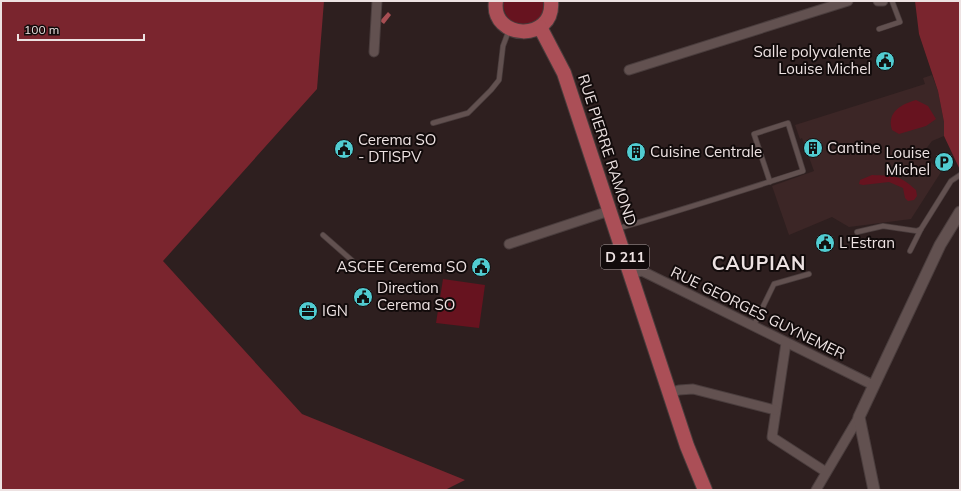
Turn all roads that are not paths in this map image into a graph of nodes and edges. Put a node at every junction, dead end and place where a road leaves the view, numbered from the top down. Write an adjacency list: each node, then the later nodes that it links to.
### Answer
1 (377, 1): 11 (street)
2 (496, 1): 9 (main road)
3 (551, 1): 8 (main road)
4 (848, 1): 12 (street)
5 (878, 1): 6 (street)
6 (883, 1)
7 (892, 1): 10 (lane)
8 (540, 27): 9 (main road); 16 (main road, RUE PIERRE RAMOND / D 211)
9 (510, 28): 13 (lane)
10 (879, 28)
11 (374, 52)
12 (629, 70)
13 (433, 123)
14 (960, 175): 19 (lane)
15 (770, 182): 15 (lane); 18 (lane)
16 (609, 211): 18 (main road, RUE PIERRE RAMOND / D 211); 22 (street)
17 (960, 212): 29 (street)
18 (615, 229): 25 (main road, RUE PIERRE RAMOND / D 211)
19 (921, 229): 20 (lane); 23 (lane)
20 (857, 232)
21 (323, 235): 24 (lane)
22 (509, 244)
23 (910, 251)
24 (356, 264)
25 (630, 274): 27 (street, RUE GEORGES GUYNEMER); 30 (main road, RUE PIERRE RAMOND / D 211)
26 (809, 274): 27 (lane)
27 (753, 327): 28 (street, RUE GEORGES GUYNEMER)
28 (786, 343): 29 (street, RUE GEORGES GUYNEMER); 31 (street)
29 (873, 385): 32 (street)
30 (670, 393): 31 (street); 34 (main road, RUE PIERRE RAMOND / D 211)
31 (775, 410): 33 (street)
32 (859, 417): 33 (street); 36 (street)
33 (826, 472): 35 (street)
34 (705, 490)
35 (816, 490)
36 (874, 490)

